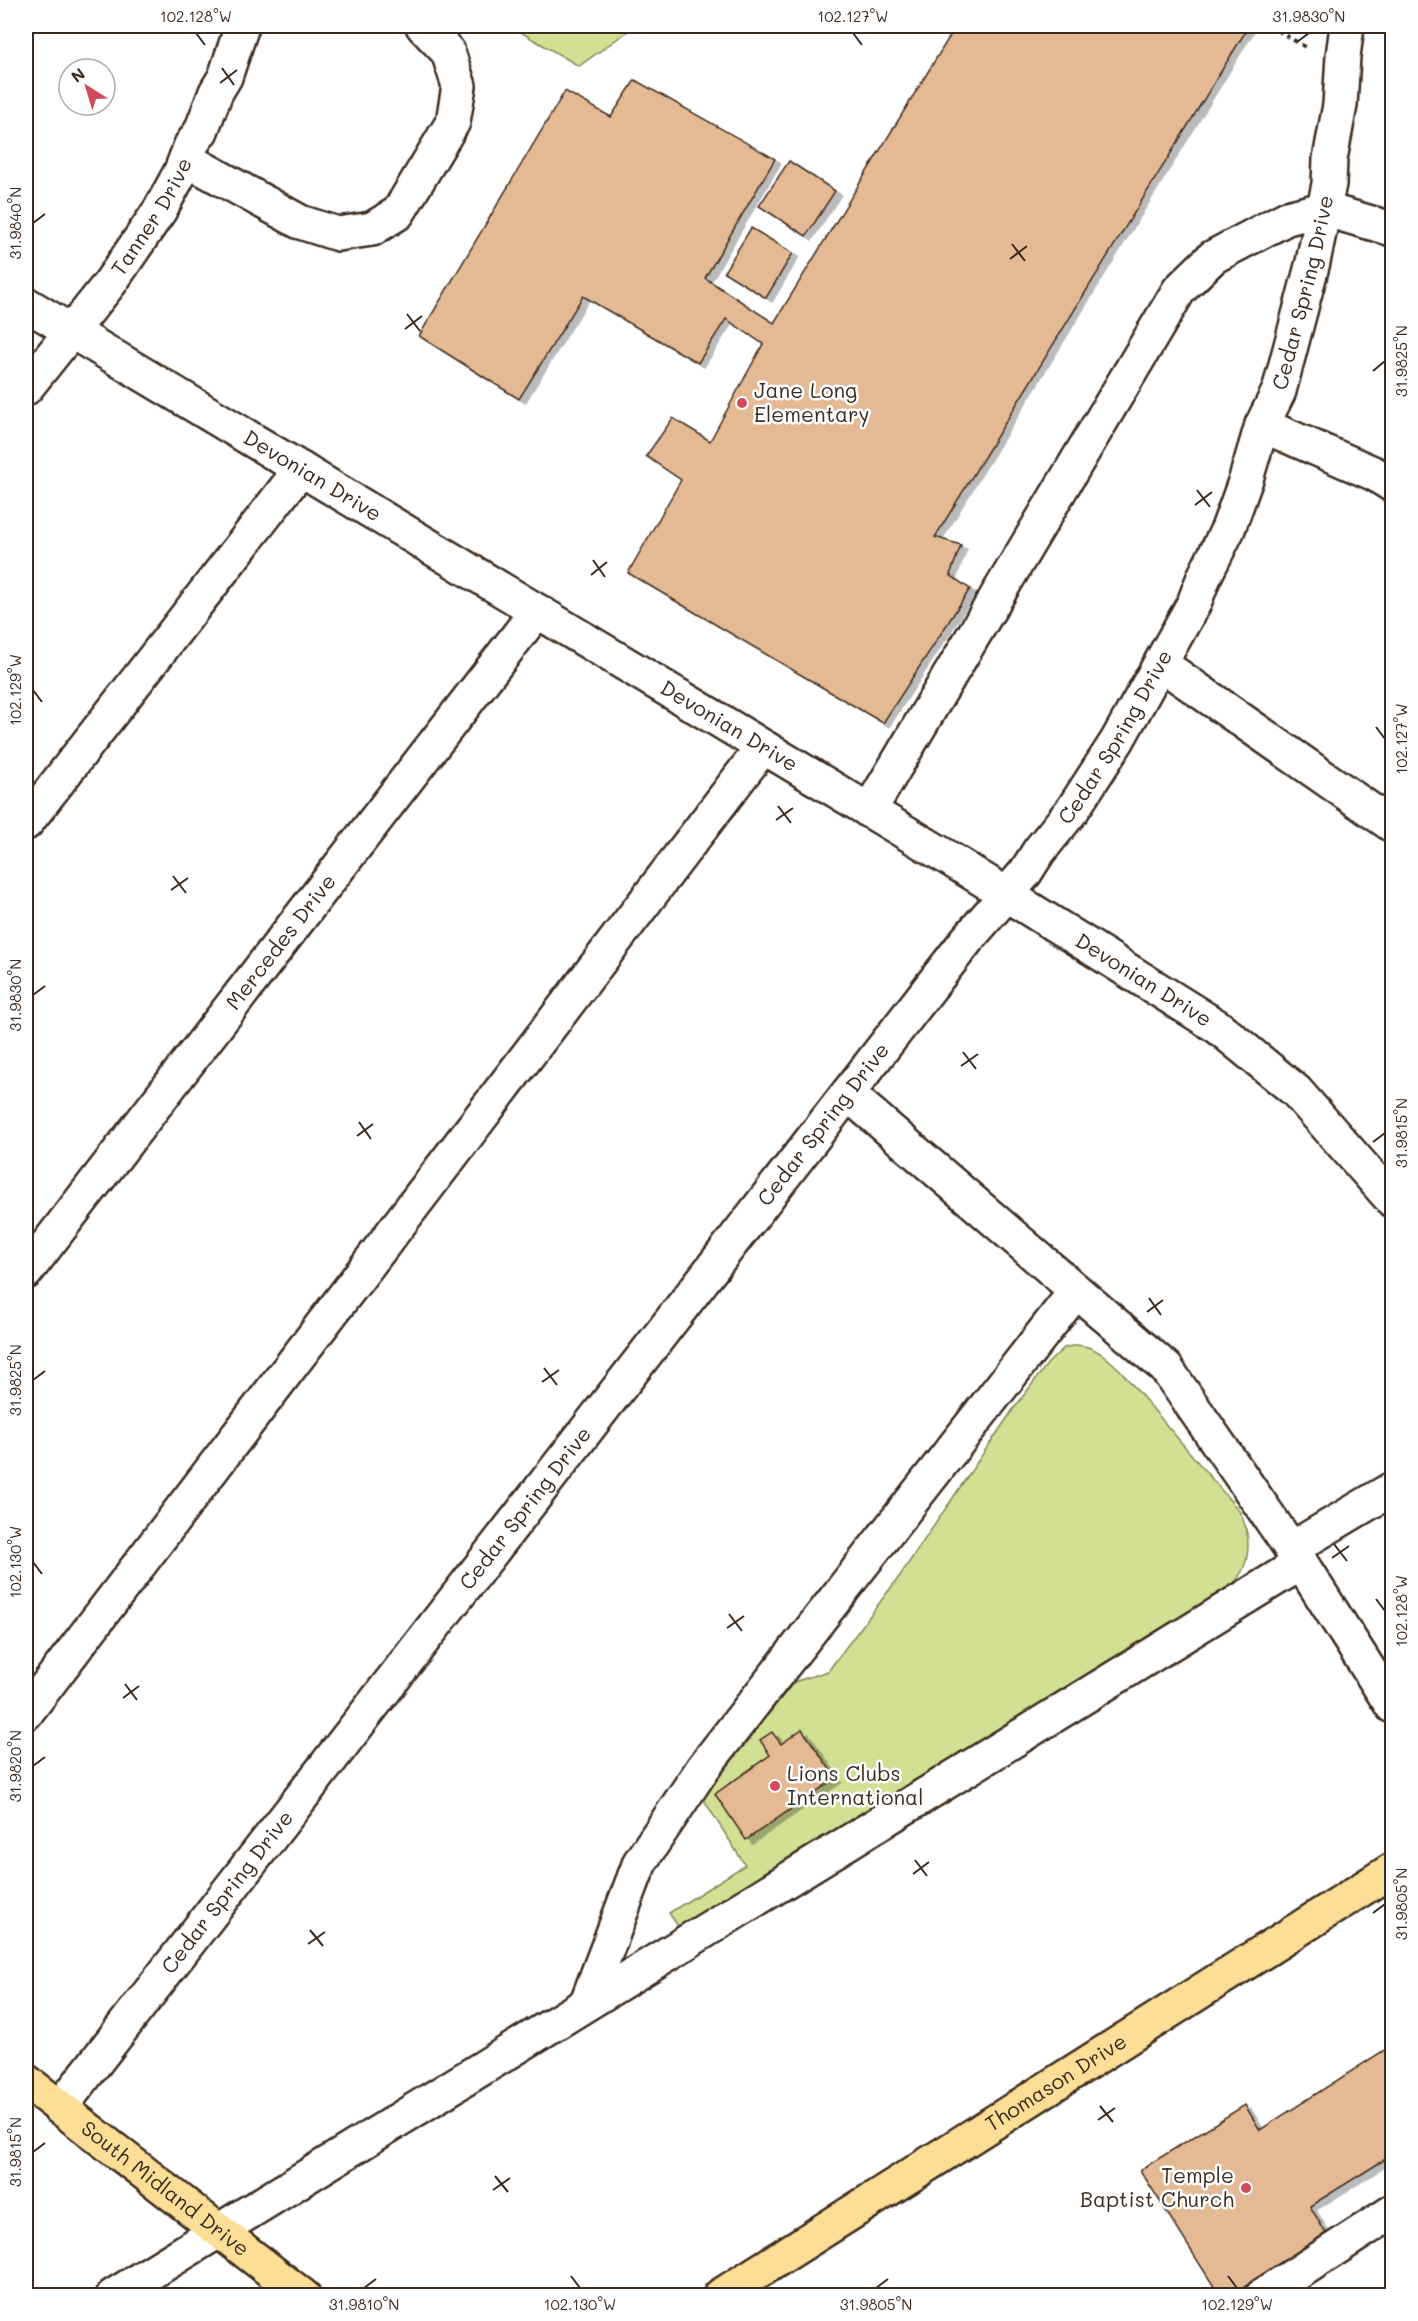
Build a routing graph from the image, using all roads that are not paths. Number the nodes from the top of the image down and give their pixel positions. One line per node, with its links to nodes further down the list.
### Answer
1 (242, 26): 4 (street, Tanner Drive)
2 (423, 26): 4 (street)
3 (1347, 26): 5 (street, Cedar Spring Drive)
4 (186, 159): 8 (street, Tanner Drive)
5 (1323, 209): 6 (street); 10 (street, Cedar Spring Drive); 16 (street)
6 (1392, 229)
7 (26, 304): 8 (street, Devonian Drive)
8 (70, 330): 9 (street, Tanner Drive); 11 (street, Devonian Drive)
9 (26, 388)
10 (1262, 425): 12 (street); 14 (street, Cedar Spring Drive)
11 (301, 470): 13 (street, Devonian Drive); 17 (street)
12 (1392, 485)
13 (537, 611): 15 (street, Devonian Drive); 22 (street, Mercedes Drive)
14 (1161, 664): 18 (street); 19 (street, Cedar Spring Drive)
15 (763, 747): 16 (street, Devonian Drive); 27 (street)
16 (869, 810): 19 (street, Devonian Drive)
17 (26, 823)
18 (1392, 825)
19 (1006, 894): 20 (street, Cedar Spring Drive); 21 (street, Devonian Drive)
20 (848, 1094): 23 (street); 31 (street, Cedar Spring Drive)
21 (1392, 1200)
22 (26, 1272)
23 (1076, 1291): 25 (street); 29 (street)
24 (1392, 1489): 25 (street)
25 (1296, 1556): 26 (street); 29 (street)
26 (1392, 1706)
27 (26, 1713)
28 (1392, 1870): 36 (main road, Thomason Drive)
29 (587, 2002): 33 (street)
30 (26, 2081): 31 (main road, South Midland Drive)
31 (60, 2108): 33 (main road, South Midland Drive)
32 (1392, 2212): 37 (street)
33 (218, 2229): 34 (street); 35 (main road, South Midland Drive)
34 (113, 2295)
35 (303, 2295)
36 (720, 2295)
37 (1262, 2295)

